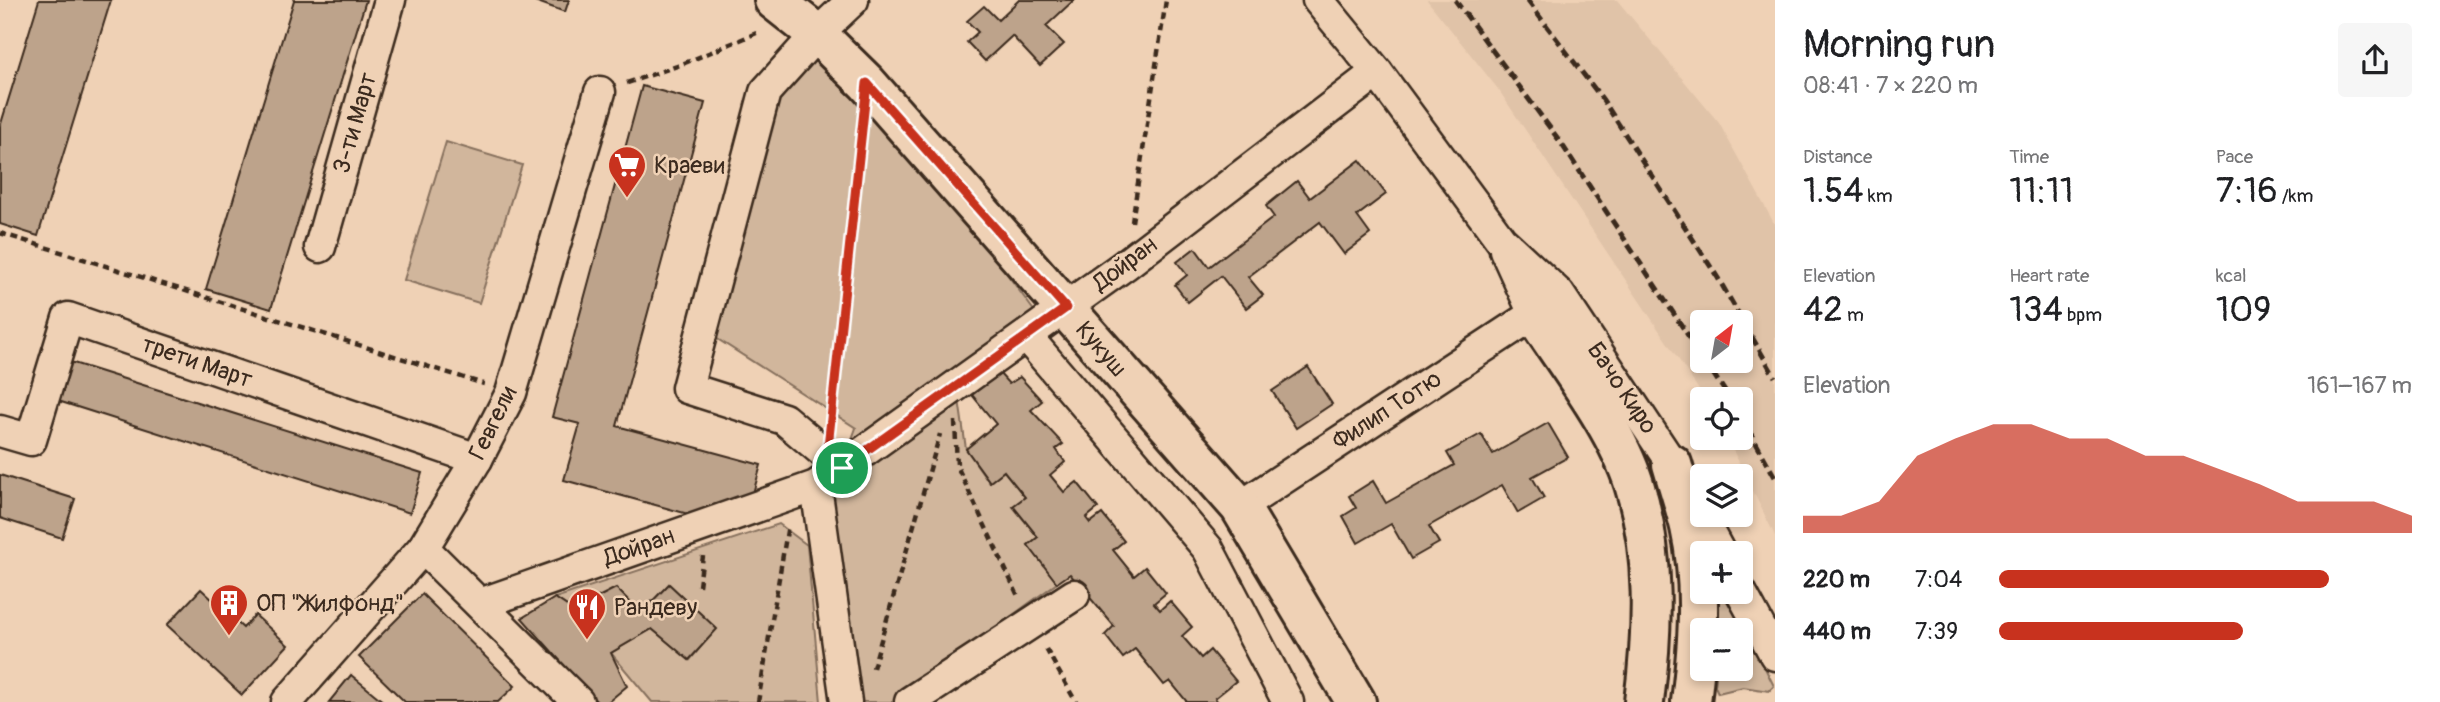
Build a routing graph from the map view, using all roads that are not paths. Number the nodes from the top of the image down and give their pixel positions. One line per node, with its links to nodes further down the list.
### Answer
1 (390, 0): 8 (street, 3-ти Март)
2 (853, 0): 4 (street)
3 (1318, 0): 5 (street, Бачо Киро)
4 (796, 17): 9 (street, Кукуш); 14 (street)
5 (1377, 72): 7 (street, Бачо Киро); 9 (street, Дойран)
6 (600, 92): 13 (street, Гевгели)
7 (1501, 240): 10 (street, Бачо Киро); 15 (street, Бачо Киро)
8 (320, 247)
9 (1066, 308): 11 (street, Дойран); 17 (street, Кукуш)
10 (1534, 314): 17 (street, Филип Тотю); 30 (street)
11 (1027, 337): 14 (street, Дойран); 28 (street)
12 (0, 430): 13 (street, трети Март)
13 (477, 459): 19 (street, Гевгели)
14 (834, 462): 16 (street, Дойран)
15 (1672, 464): 18 (street, Бачо Киро); 31 (street)
16 (805, 490): 21 (street, Дойран); 26 (street)
17 (1240, 507): 29 (street, Кукуш)
18 (1714, 541)
19 (423, 548): 21 (street); 24 (street, Гевгели)
20 (1074, 595): 27 (street)
21 (480, 604): 25 (street)
22 (1747, 604): 23 (street)
23 (1775, 655)
24 (287, 702)
25 (578, 702)
26 (846, 702)
27 (910, 702)
28 (1288, 702)
29 (1356, 702)
30 (1644, 702)
31 (1691, 702)

